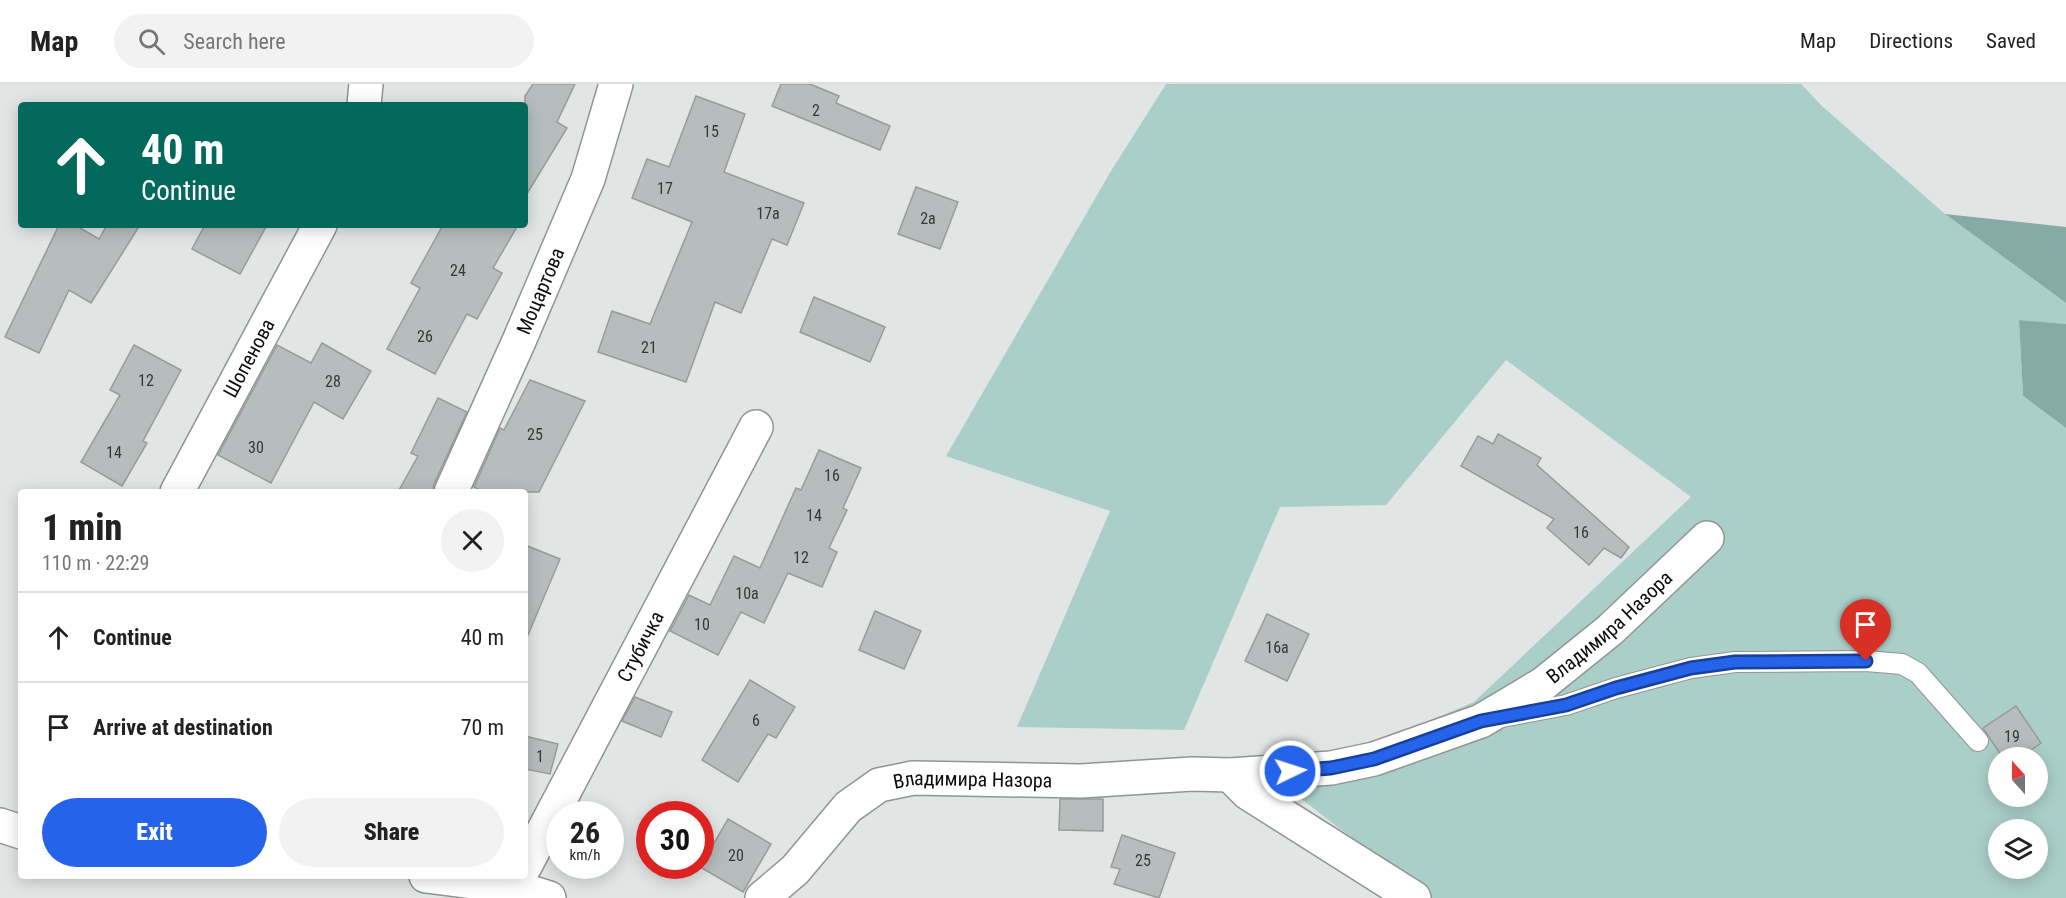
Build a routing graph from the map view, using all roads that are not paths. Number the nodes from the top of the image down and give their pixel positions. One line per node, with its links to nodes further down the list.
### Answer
1 (366, 84): 3 (street)
2 (616, 84): 7 (street, Моцартова)
3 (364, 102)
4 (318, 228): 6 (street, Шопенова)
5 (756, 427): 14 (street, Стубичка)
6 (179, 489)
7 (452, 489)
8 (1707, 538): 9 (street, Владимира Назора)
9 (1481, 721): 10 (lane); 11 (street, Владимира Назора)
10 (1978, 741)
11 (1230, 775): 17 (street, Владимира Назора); 18 (street)
12 (0, 825): 13 (street)
13 (18, 831)
14 (528, 859)
15 (523, 879): 16 (street)
16 (549, 898)
17 (762, 898)
18 (1414, 898)

